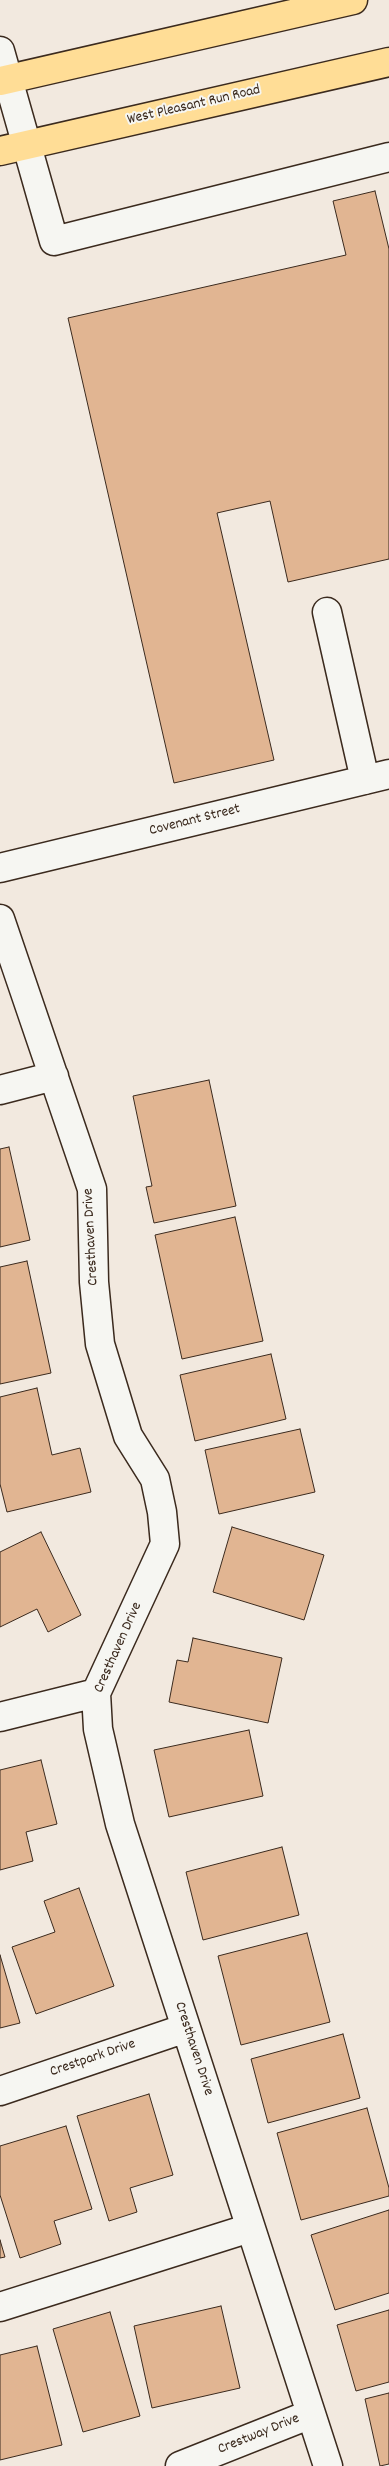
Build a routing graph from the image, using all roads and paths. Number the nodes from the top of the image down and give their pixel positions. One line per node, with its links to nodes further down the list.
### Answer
1 (353, 0): 4 (main road)
2 (0, 51): 4 (street)
3 (389, 62): 5 (main road, West Pleasant Run Road)
4 (4, 80): 5 (street)
5 (28, 144): 6 (main road, West Pleasant Run Road); 7 (street)
6 (0, 151)
7 (389, 157)
8 (327, 612): 9 (street)
9 (377, 777): 10 (street, Covenant Street)
10 (0, 868)
11 (0, 919): 12 (street, Cresthaven Drive)
12 (54, 1076): 13 (street); 14 (street, Cresthaven Drive)
13 (0, 1090)
14 (96, 1693): 15 (street); 16 (street, Cresthaven Drive)
15 (0, 1717)
16 (186, 2028): 17 (street, Crestpark Drive); 18 (street, Cresthaven Drive)
17 (0, 2091)
18 (250, 2228): 19 (street); 20 (street, Cresthaven Drive)
19 (0, 2307)
20 (311, 2414): 21 (street, Crestway Drive); 22 (street, Cresthaven Drive)
21 (180, 2466)
22 (328, 2466)

